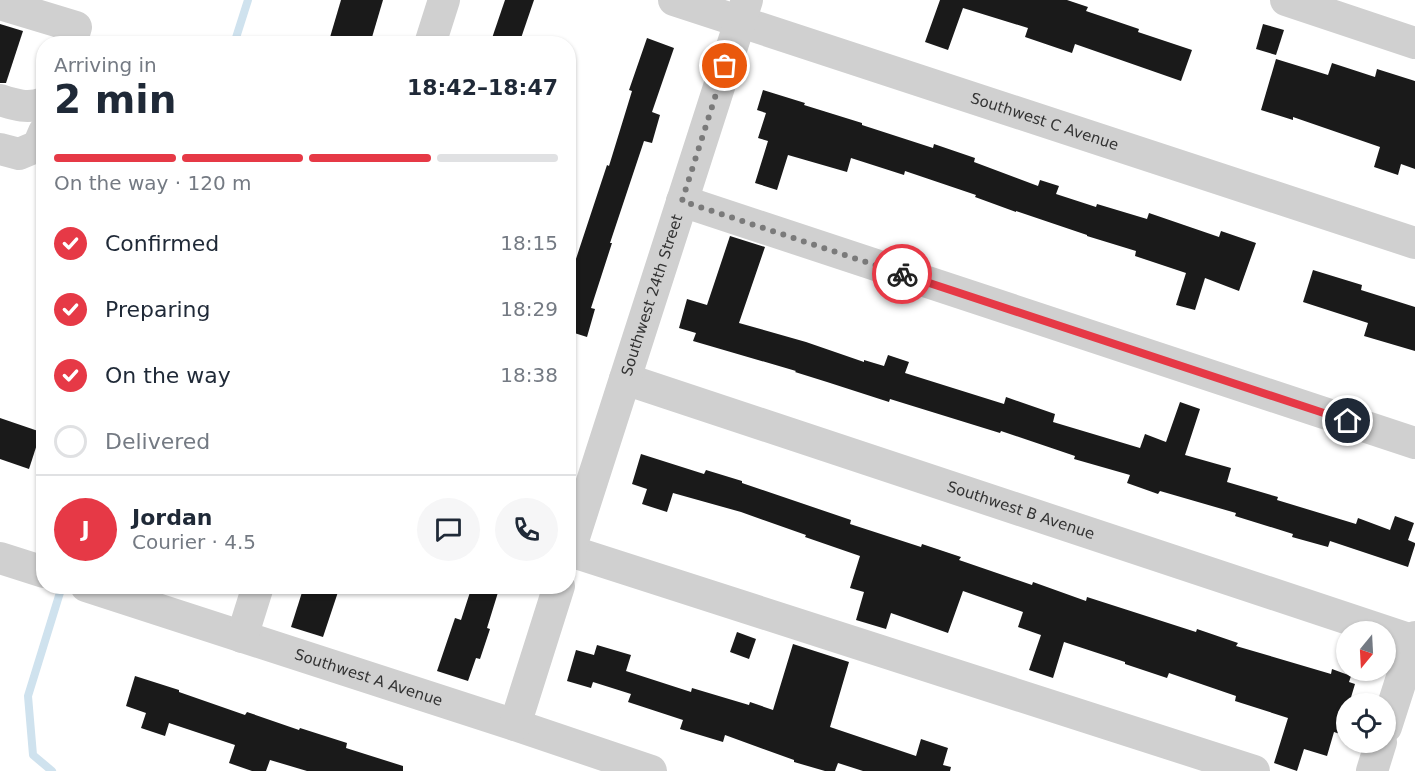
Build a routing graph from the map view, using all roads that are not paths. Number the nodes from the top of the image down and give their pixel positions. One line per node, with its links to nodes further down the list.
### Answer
1 (444, 0): 7 (street)
2 (674, 0): 5 (street, Southwest C Avenue)
3 (1286, 0): 8 (street)
4 (0, 4): 6 (street)
5 (743, 11): 13 (street, Southwest 24th Street); 14 (street, Southwest C Avenue)
6 (73, 36)
7 (433, 36)
8 (1415, 43)
9 (0, 100): 10 (street)
10 (36, 105)
11 (36, 148): 12 (street)
12 (0, 149)
13 (682, 201): 15 (street, Southwest 24th Street); 16 (street)
14 (1415, 243)
15 (625, 379): 17 (street, Southwest 24th Street); 23 (street, Southwest B Avenue)
16 (1415, 443)
17 (576, 532)
18 (576, 556): 28 (street)
19 (108, 594): 22 (street, Southwest A Avenue)
20 (255, 594): 22 (street)
21 (556, 594): 25 (street)
22 (242, 637): 25 (street, Southwest A Avenue)
23 (1415, 640): 24 (street)
24 (1396, 697)
25 (515, 724): 27 (street, Southwest A Avenue)
26 (1378, 753): 29 (street)
27 (651, 771)
28 (1254, 771)
29 (1372, 771)

